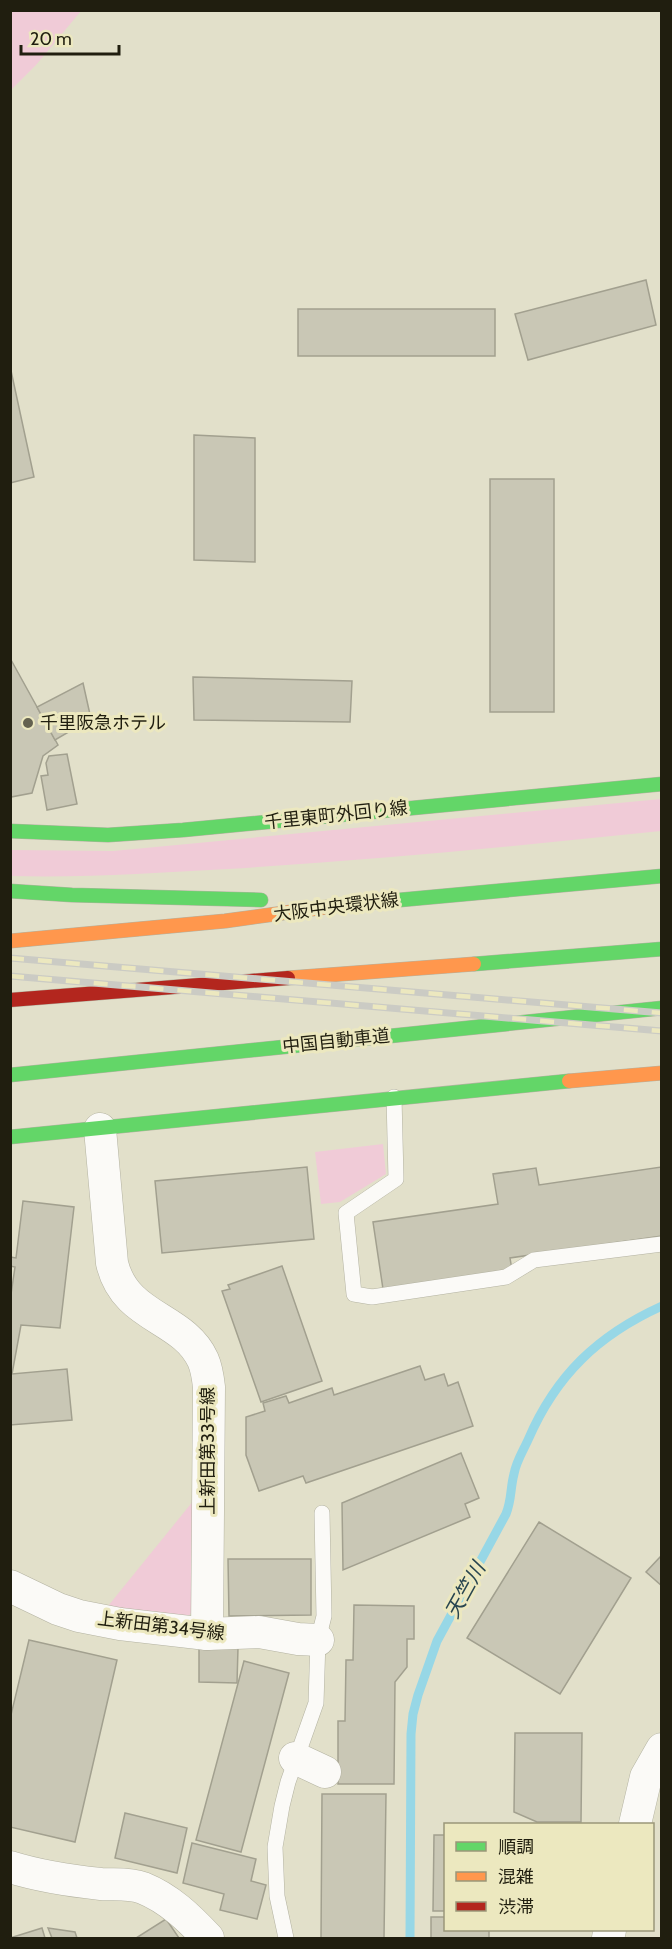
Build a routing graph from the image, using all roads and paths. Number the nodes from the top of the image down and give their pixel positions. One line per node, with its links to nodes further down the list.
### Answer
1 (662, 784): 2 (main road, 千里東町外回り線)
2 (10, 831)
3 (662, 869): 5 (main road)
4 (662, 876): 5 (main road, 大阪中央環状線)
5 (626, 879): 7 (main road, 大阪中央環状線)
6 (10, 891): 7 (main road)
7 (367, 902): 8 (main road, 大阪中央環状線)
8 (10, 941)
9 (662, 950): 10 (main road)
10 (10, 1000)
11 (662, 1008): 13 (main road, 中国自動車道)
12 (662, 1072): 14 (main road)
13 (10, 1074)
14 (394, 1097): 15 (main road); 17 (lane)
15 (100, 1129): 16 (main road); 20 (street, 上新田第33号線)
16 (10, 1137)
17 (662, 1244)
18 (322, 1513): 21 (lane)
19 (10, 1586): 20 (street, 上新田第34号線)
20 (207, 1635): 21 (street, 上新田第34号線)
21 (318, 1640): 23 (lane)
22 (662, 1749): 25 (street)
23 (295, 1758): 24 (street); 28 (lane)
24 (325, 1772)
25 (635, 1823)
26 (10, 1867): 27 (street)
27 (208, 1938)
28 (286, 1938)

